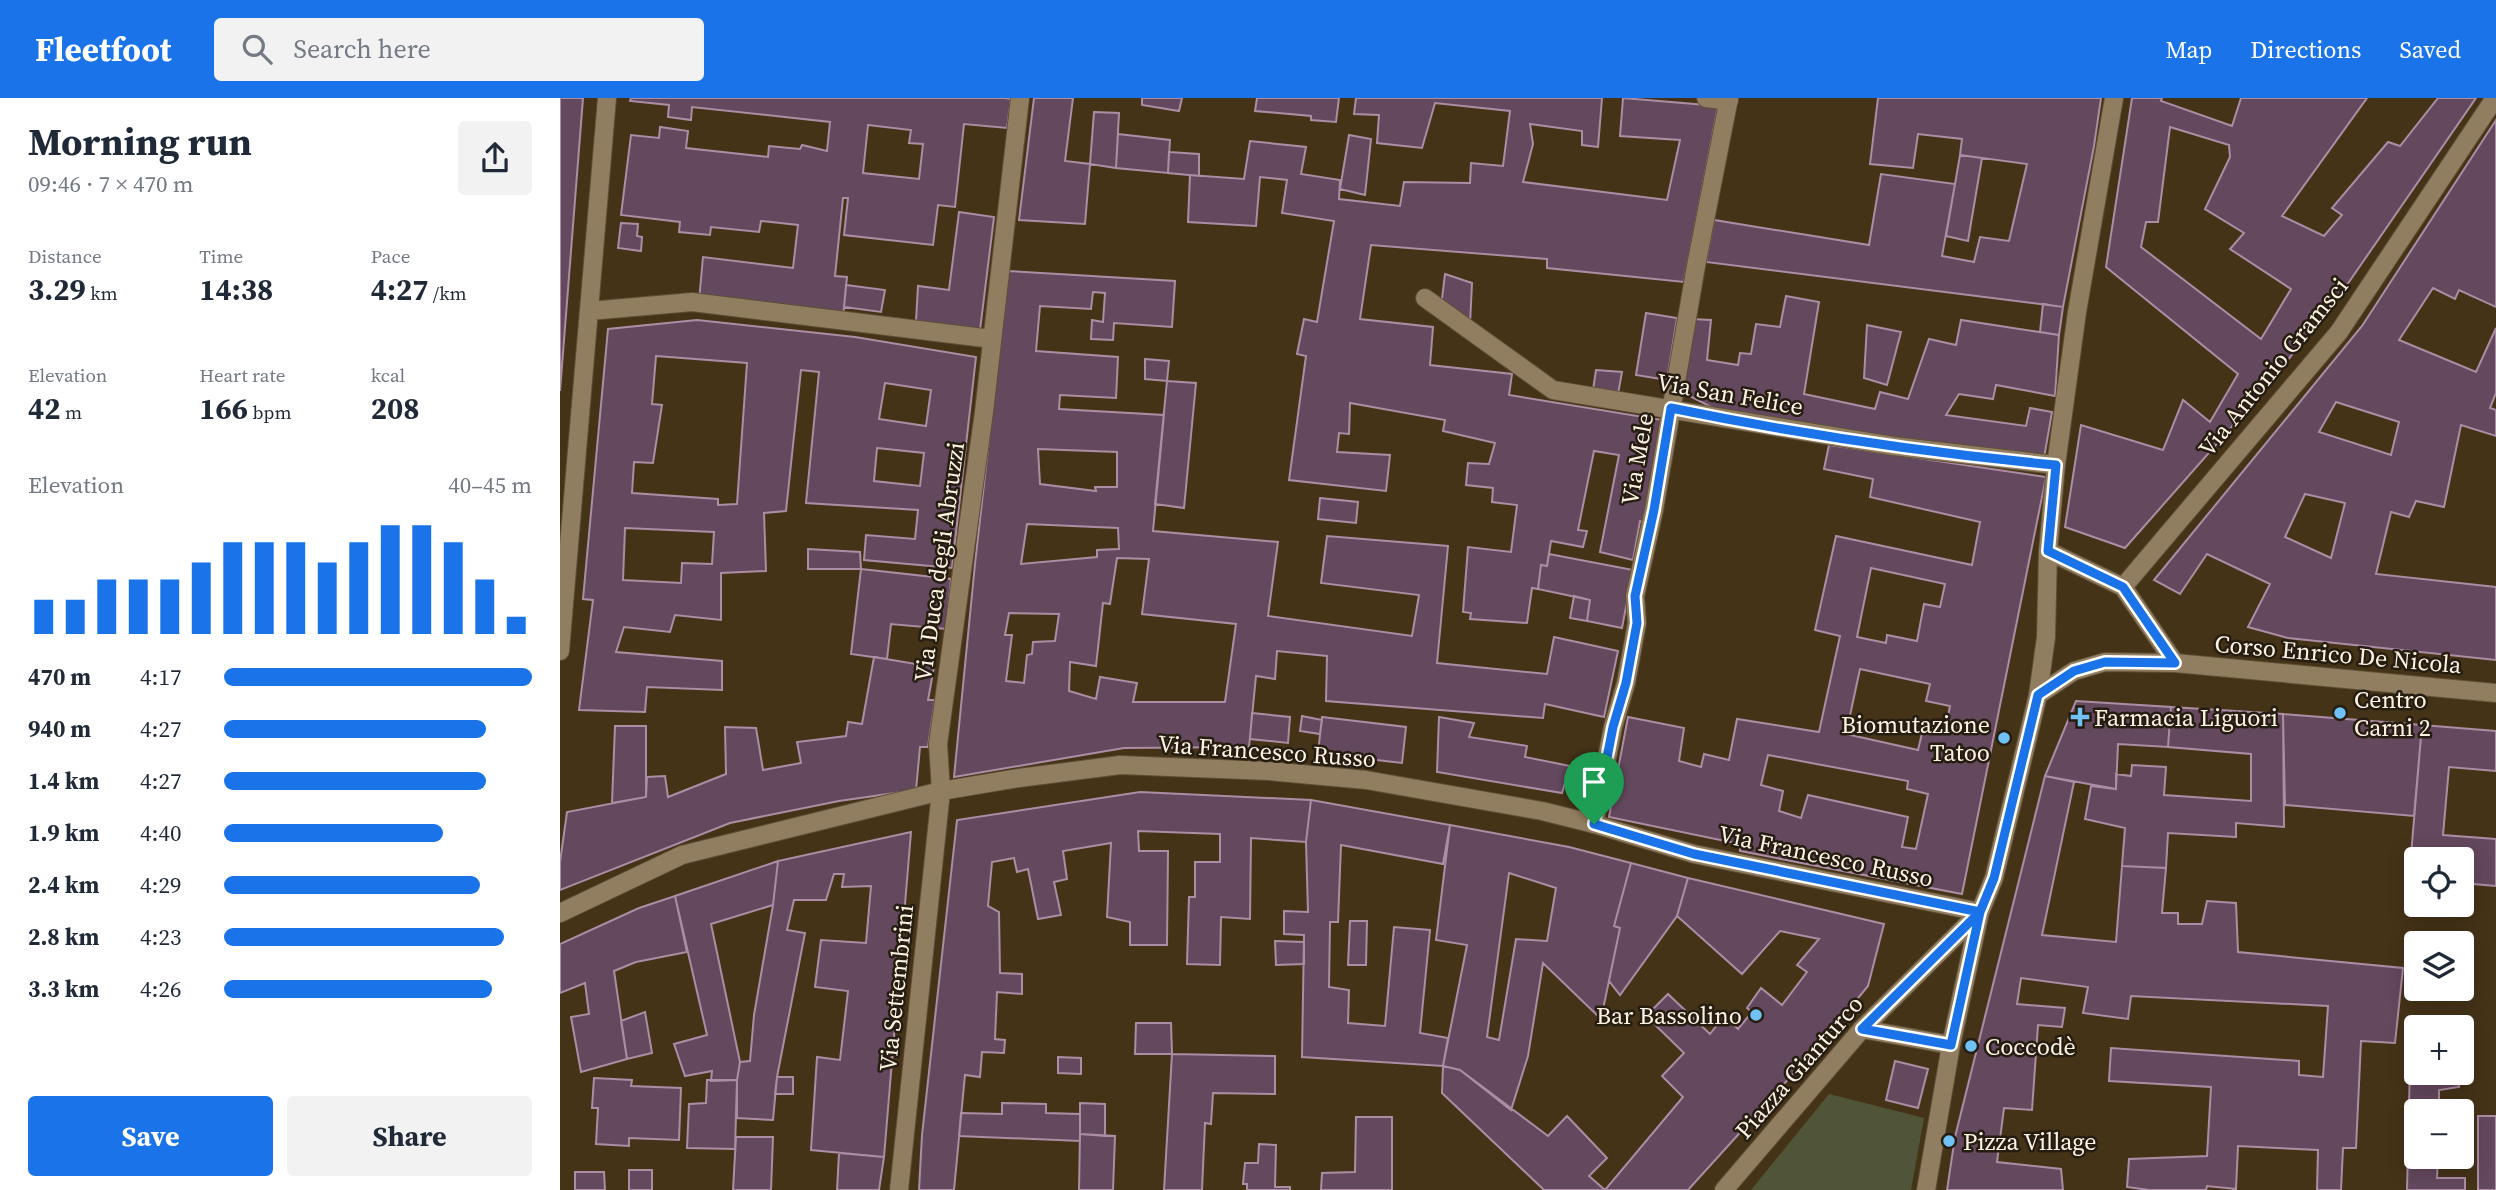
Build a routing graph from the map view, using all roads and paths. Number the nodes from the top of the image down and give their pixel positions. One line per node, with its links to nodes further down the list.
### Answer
1 (607, 98): 8 (street)
2 (1020, 98): 9 (street, Via Duca degli Abruzzi)
3 (1706, 98): 6 (street, Via Mele)
4 (2114, 98): 11 (street)
5 (2495, 98): 13 (street, Via Antonio Gramsci)
6 (1729, 99): 10 (street, Via Mele)
7 (1425, 298): 10 (street, Via San Felice)
8 (589, 311): 9 (street); 14 (street)
9 (992, 339): 18 (street, Via Duca degli Abruzzi)
10 (1671, 408): 11 (street, Via San Felice); 19 (street, Via Mele)
11 (2056, 465): 12 (street)
12 (2048, 551): 13 (street); 17 (street)
13 (2123, 587): 15 (street)
14 (560, 651)
15 (2175, 663): 16 (street, Corso Enrico De Nicola); 17 (street, Corso Enrico De Nicola)
16 (2496, 693)
17 (2038, 695): 20 (street)
18 (941, 791): 19 (street, Via Francesco Russo); 21 (street, Via Francesco Russo); 24 (street, Via Settembrini)
19 (1594, 824): 20 (street, Via Francesco Russo)
20 (1980, 912): 22 (street, Piazza Gianturco); 23 (street)
21 (560, 913)
22 (1862, 1029): 23 (street); 25 (street, Piazza Gianturco)
23 (1951, 1045): 26 (street)
24 (899, 1190)
25 (1724, 1190)
26 (1926, 1190)

